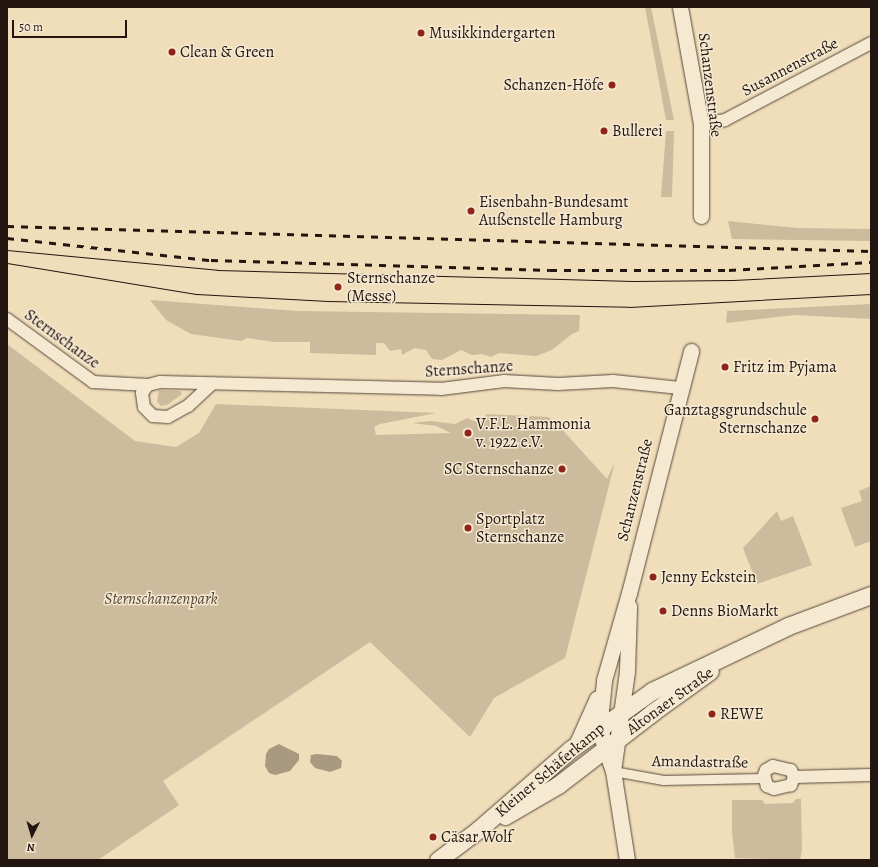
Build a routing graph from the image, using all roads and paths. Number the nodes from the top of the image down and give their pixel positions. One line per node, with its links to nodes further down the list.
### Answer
1 (680, 7): 3 (street, Schanzenstraße)
2 (871, 43): 3 (street, Susannenstraße)
3 (701, 124): 4 (street, Schanzenstraße)
4 (701, 216)
5 (7, 319): 8 (street, Sternschanze)
6 (691, 351): 9 (street, Schanzenstraße)
7 (212, 384): 8 (street, Sternschanze); 8 (street); 9 (street, Sternschanze)
8 (148, 385)
9 (680, 388): 10 (street, Schanzenstraße)
10 (629, 593): 13 (street, Schanzenstraße); 14 (street, Schanzenstraße)
11 (871, 595): 12 (main road, Altonaer Straße)
12 (736, 652): 14 (main road, Altonaer Straße); 16 (main road, Altonaer Straße)
13 (604, 680): 15 (street, Schanzenstraße); 17 (street)
14 (623, 711): 15 (main road, Kleiner Schäferkamp); 16 (street, Schanzenstraße)
15 (601, 726): 17 (main road, Kleiner Schäferkamp); 18 (street, Schanzenstraße)
16 (620, 738): 18 (main road, Altonaer Straße); 19 (street, Schanzenstraße)
17 (576, 745): 23 (main road, Kleiner Schäferkamp)
18 (604, 750): 19 (street, Schanzenstraße); 23 (main road, Kleiner Schäferkamp)
19 (613, 771): 22 (street, Amandastraße); 25 (street)
20 (871, 775): 21 (street)
21 (794, 777): 22 (street, Amandastraße); 22 (street, Amandastraße)
22 (763, 778)
23 (478, 830): 24 (main road, Kleiner Schäferkamp)
24 (438, 860)
25 (627, 860)

